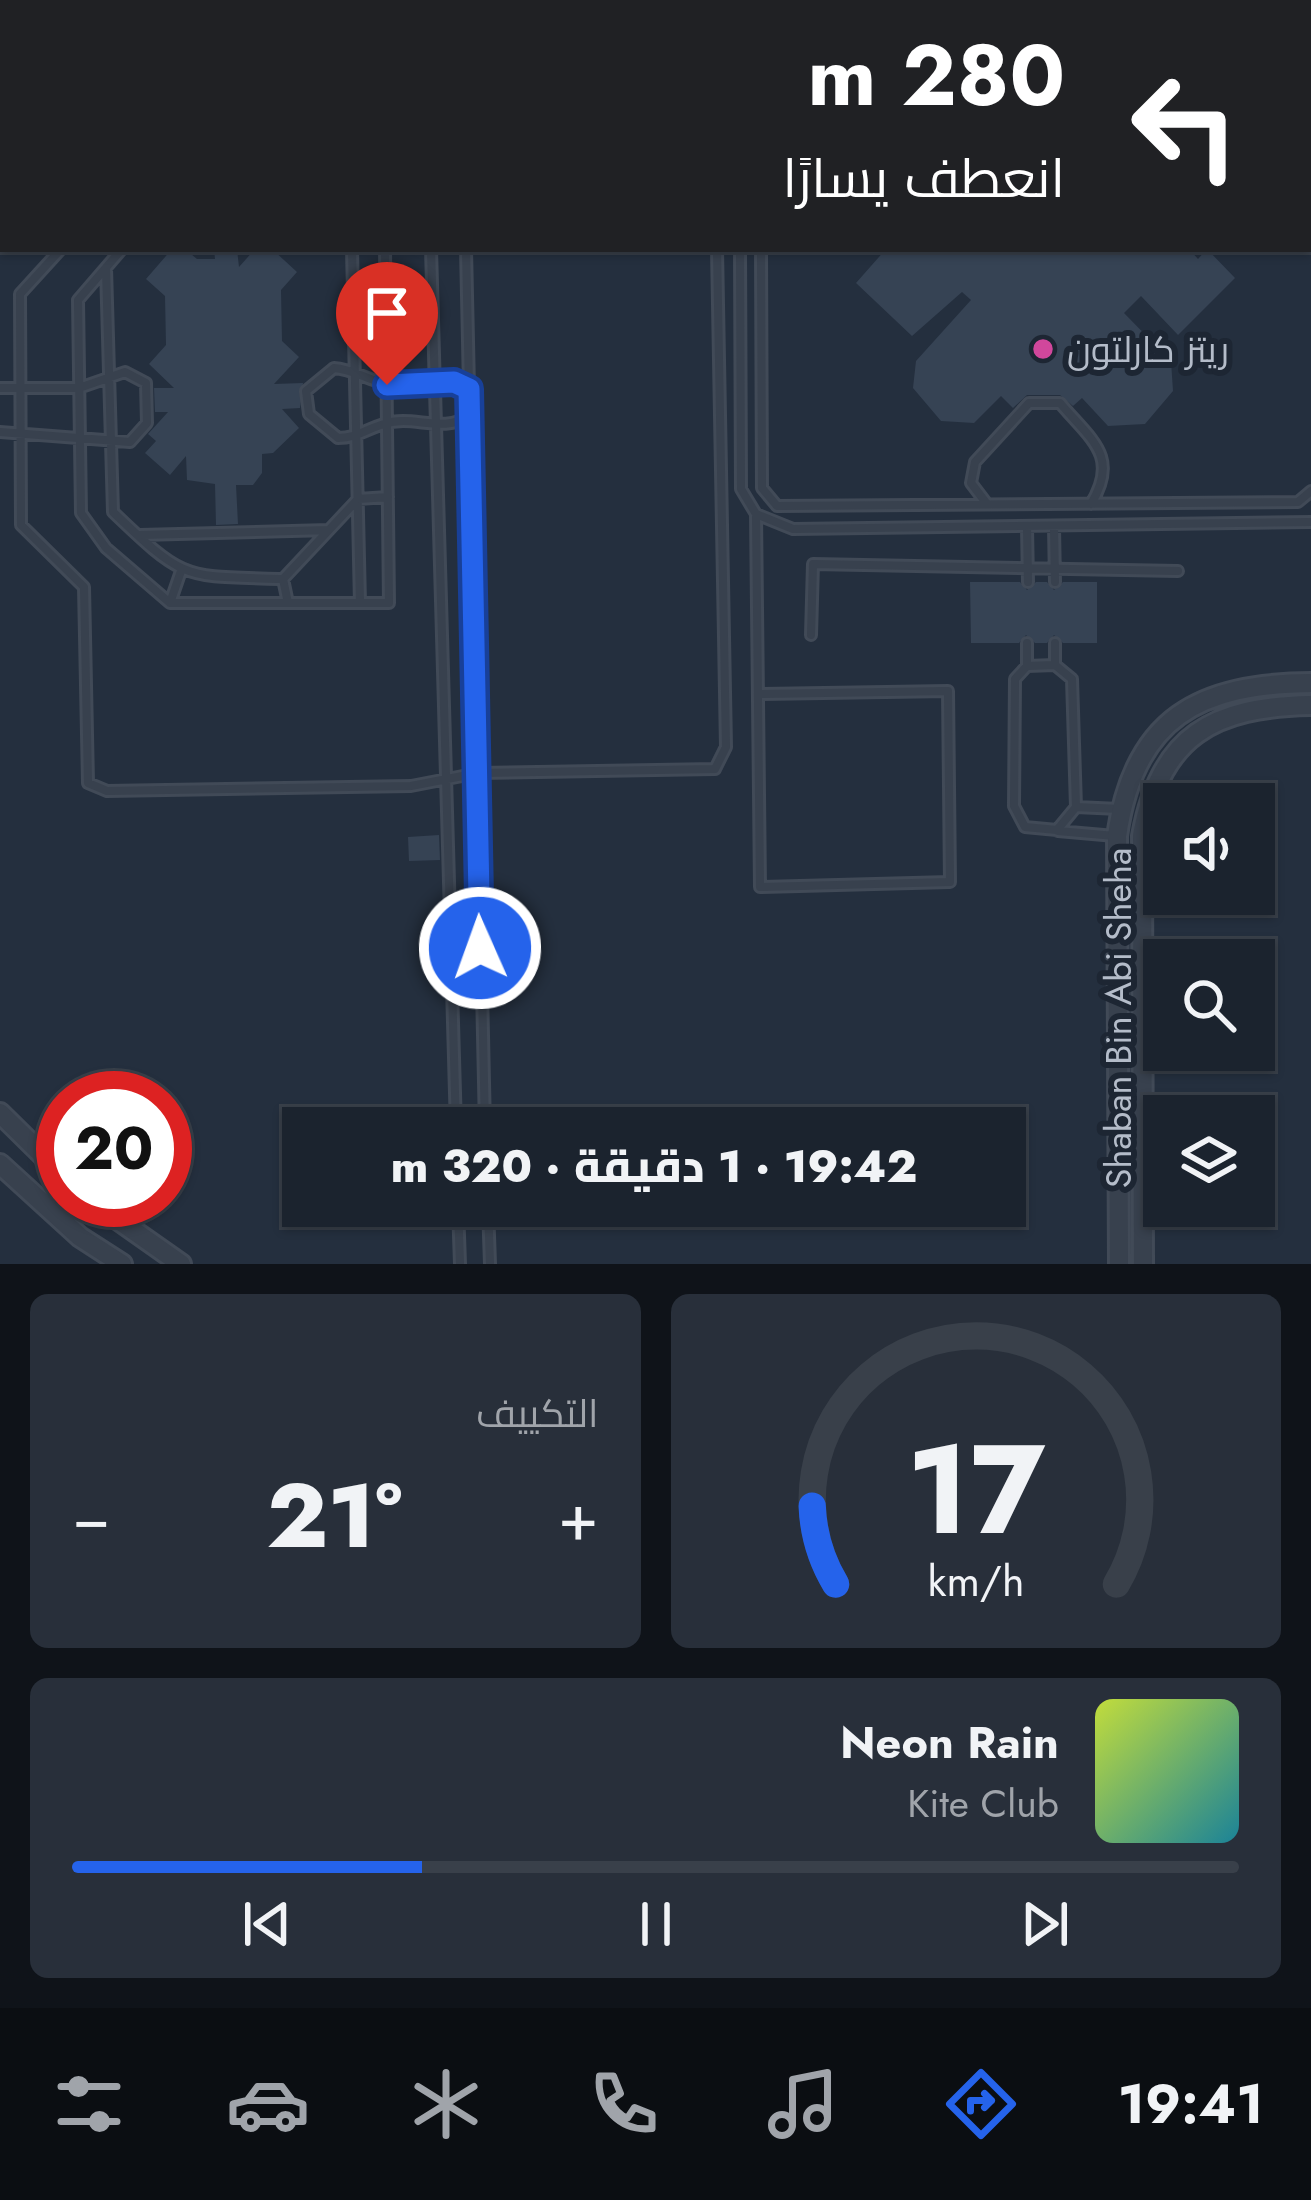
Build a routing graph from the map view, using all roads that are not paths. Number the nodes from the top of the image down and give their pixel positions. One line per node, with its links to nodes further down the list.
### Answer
1 (58, 252): 16 (lane)
2 (119, 252): 10 (lane)
3 (352, 252): 11 (lane)
4 (386, 252): 14 (lane)
5 (431, 252): 13 (lane)
6 (466, 252): 18 (lane)
7 (717, 252): 56 (lane)
8 (740, 252): 32 (lane)
9 (761, 252): 31 (lane)
10 (106, 266): 12 (lane); 17 (lane)
11 (353, 369): 14 (lane); 25 (lane); 25 (lane)
12 (109, 375): 17 (lane); 26 (lane); 26 (lane)
13 (434, 383): 14 (lane); 18 (lane); 21 (lane)
14 (387, 385): 20 (lane)
15 (0, 388): 16 (lane)
16 (17, 388): 17 (lane); 22 (lane)
17 (79, 388): 24 (lane)
18 (469, 389): 19 (lane)
19 (470, 416): 21 (lane); 56 (lane)
20 (387, 422): 21 (lane); 25 (lane); 28 (lane)
21 (436, 425): 57 (lane)
22 (18, 431): 23 (lane); 24 (lane); 57 (lane)
23 (0, 432)
24 (80, 434): 26 (lane); 45 (lane)
25 (355, 438): 29 (lane)
26 (111, 444): 37 (lane)
27 (1311, 490): 30 (lane)
28 (388, 497): 29 (lane); 47 (lane)
29 (358, 499): 36 (lane); 47 (lane)
30 (1091, 504): 31 (lane); 31 (lane)
31 (988, 505)
32 (756, 514): 34 (lane); 54 (lane)
33 (1311, 522): 35 (lane)
34 (1027, 527): 35 (lane); 38 (lane)
35 (1054, 527): 39 (lane)
36 (331, 530): 37 (lane); 42 (lane)
37 (138, 536): 40 (lane)
38 (1028, 565): 39 (lane); 43 (lane); 48 (lane)
39 (1054, 566): 41 (lane); 44 (lane)
40 (181, 571): 42 (lane); 45 (lane)
41 (1178, 572)
42 (283, 579): 46 (lane)
43 (1028, 582)
44 (1054, 582)
45 (170, 603): 46 (lane)
46 (288, 603): 47 (lane)
47 (360, 603)
48 (811, 635)
49 (1027, 643): 52 (lane)
50 (1055, 643): 51 (lane)
51 (1055, 664): 52 (lane); 58 (lane)
52 (1027, 666): 60 (lane)
53 (1311, 682): 59 (street, Shaban Bin Abi Sheha)
54 (758, 694): 54 (lane)
55 (1311, 705): 75 (street, Shaban Bin Abi Sheha)
56 (478, 773): 57 (lane); 63 (lane)
57 (446, 779): 62 (lane)
58 (1076, 807): 59 (lane); 60 (lane)
59 (1120, 809): 61 (street, Shaban Bin Abi Sheha)
60 (1057, 830): 61 (lane)
61 (1117, 836): 74 (street, Shaban Bin Abi Sheha)
62 (454, 1107)
63 (485, 1107)
64 (0, 1113): 65 (street)
65 (36, 1148)
66 (0, 1164): 70 (street)
67 (129, 1227): 71 (street)
68 (459, 1227): 72 (lane)
69 (489, 1227): 73 (lane)
70 (122, 1264)
71 (181, 1264)
72 (460, 1264)
73 (490, 1264)
74 (1119, 1264)
75 (1143, 1264)

